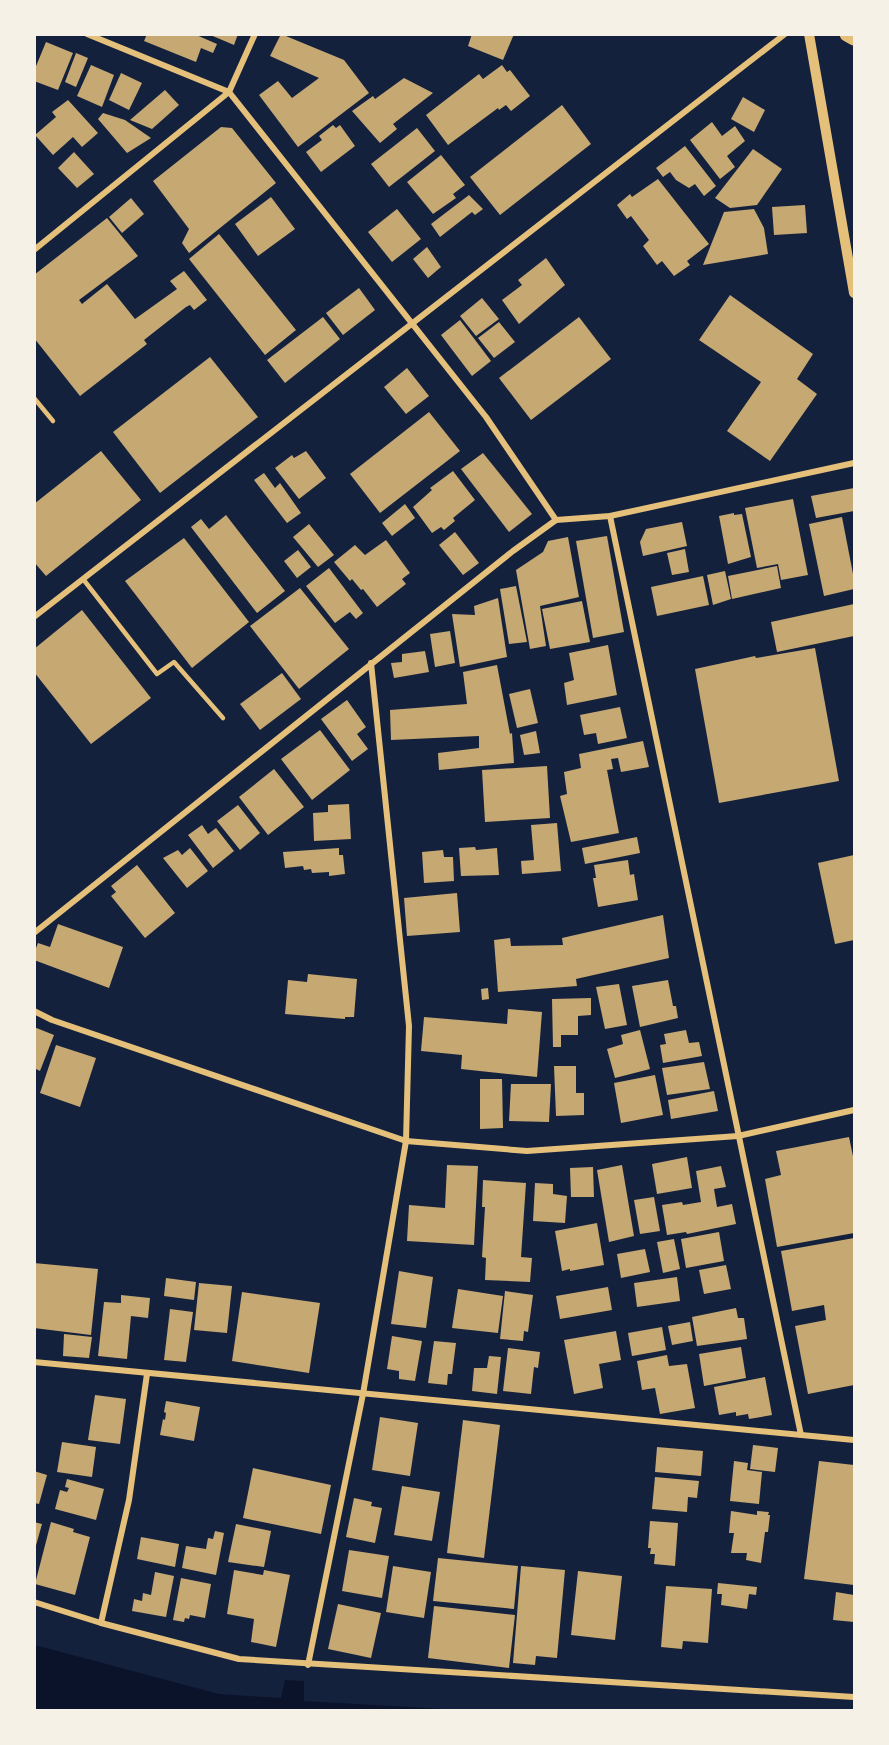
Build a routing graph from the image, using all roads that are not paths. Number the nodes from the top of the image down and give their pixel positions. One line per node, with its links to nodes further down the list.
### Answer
1 (87, 34): 7 (street)
2 (255, 34): 7 (street)
3 (785, 34): 10 (street)
4 (809, 34): 9 (street)
5 (847, 34): 6 (main road)
6 (855, 38)
7 (229, 92): 8 (street); 10 (street)
8 (34, 250)
9 (855, 293)
10 (411, 323): 15 (street); 16 (street)
11 (34, 398): 12 (lane)
12 (53, 421)
13 (855, 463): 14 (street)
14 (610, 516): 15 (street); 23 (street)
15 (556, 520): 18 (street)
16 (83, 579): 17 (street); 19 (lane)
17 (34, 617)
18 (371, 663): 20 (street); 24 (street)
19 (223, 718)
20 (34, 933)
21 (34, 1011): 24 (street)
22 (855, 1110): 23 (street)
23 (738, 1136): 24 (street); 28 (street)
24 (406, 1141): 27 (street)
25 (34, 1362): 26 (street)
26 (147, 1374): 27 (street); 31 (street)
27 (363, 1394): 28 (street); 32 (street)
28 (801, 1435): 29 (street)
29 (855, 1440)
30 (34, 1602): 31 (street)
31 (101, 1623): 32 (street)
32 (308, 1665): 33 (street)
33 (855, 1697)

